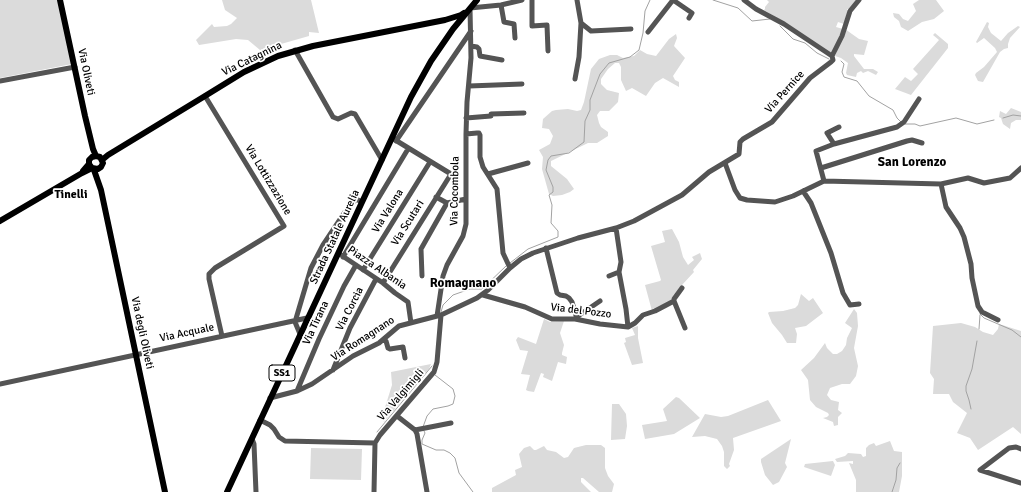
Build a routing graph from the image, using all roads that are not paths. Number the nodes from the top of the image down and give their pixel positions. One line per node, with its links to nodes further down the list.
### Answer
1 (60, 0): 25 (main road, Via Oliveti)
2 (473, 0): 13 (main road)
3 (477, 0): 11 (main road, Strada Statale Aurelia / SS1)
4 (522, 0): 10 (street)
5 (532, 0): 22 (street)
6 (577, 0): 14 (street)
7 (673, 0): 12 (street); 18 (street)
8 (744, 0): 23 (street)
9 (859, 0): 23 (street, Via Pernice)
10 (502, 5): 11 (street); 19 (street)
11 (470, 8): 13 (main road, Via Catagnina); 15 (main road, Strada Statale Aurelia / SS1); 17 (street, Via Cocombola)
12 (689, 18)
13 (449, 19): 15 (main road); 21 (main road, Via Catagnina)
14 (581, 23): 16 (street); 26 (street)
15 (453, 29): 36 (main road, Strada Statale Aurelia / SS1)
16 (631, 29)
17 (471, 31): 20 (street, Via Cocombola); 36 (street)
18 (648, 32)
19 (515, 38)
20 (471, 46): 24 (street); 29 (street, Via Cocombola)
21 (295, 50): 30 (main road, Via Catagnina); 41 (street)
22 (548, 51)
23 (832, 59): 44 (street, Via Pernice)
24 (502, 60)
25 (75, 67): 27 (street); 40 (main road, Via Oliveti)
26 (575, 79)
27 (0, 81)
28 (522, 84): 29 (street)
29 (469, 86): 33 (street, Via Cocombola)
30 (205, 96): 40 (main road, Via Catagnina); 82 (street, Via Lottizzazione)
31 (919, 100): 38 (street)
32 (524, 113): 33 (street)
33 (466, 118): 35 (street, Via Cocombola)
34 (839, 127): 38 (street)
35 (466, 134): 48 (street); 53 (street, Via Cocombola)
36 (394, 139): 39 (street); 41 (main road, Strada Statale Aurelia / SS1)
37 (922, 143): 46 (street)
38 (834, 144): 46 (street)
39 (408, 149): 42 (street); 59 (street)
40 (98, 157): 45 (main road); 45 (main road)
41 (382, 160): 54 (main road, Strada Statale Aurelia / SS1)
42 (430, 162): 52 (street, Via Scutari); 62 (street, Via Valona)
43 (528, 163): 48 (street)
44 (725, 163): 51 (street); 57 (street, Via Romagnano)
45 (93, 168): 56 (main road); 84 (main road, Via degli Oliveti)
46 (821, 168): 49 (street)
47 (1021, 168): 50 (street)
48 (488, 174): 60 (street)
49 (824, 181): 50 (street); 51 (street)
50 (941, 184): 76 (street)
51 (803, 191): 72 (street)
52 (436, 197): 55 (street); 67 (street, Via Scutari)
53 (466, 199): 55 (street); 73 (street, Via Cocombola)
54 (362, 202): 59 (main road, Strada Statale Aurelia / SS1); 77 (street)
55 (447, 204): 64 (street)
56 (0, 221)
57 (616, 228): 58 (street, Via Romagnano); 63 (street)
58 (546, 248): 60 (street, Via Romagnano); 75 (street)
59 (340, 255): 61 (street, Piazza Albania); 74 (main road, Strada Statale Aurelia / SS1)
60 (509, 265): 69 (street, Via Romagnano)
61 (356, 266): 62 (street, Piazza Albania); 88 (street, Via Tirana)
62 (363, 270): 66 (street, Piazza Albania)
63 (619, 272): 65 (street); 79 (street)
64 (422, 276)
65 (609, 276)
66 (376, 279): 67 (street, Piazza Albania); 86 (street, Via Corcia)
67 (383, 283): 78 (street, Piazza Albania)
68 (682, 288): 71 (street)
69 (483, 295): 73 (street, Via Romagnano); 75 (street, Via del Pozzo)
70 (600, 301): 75 (street)
71 (674, 302): 79 (street); 80 (street)
72 (859, 304)
73 (439, 316): 78 (street, Via Romagnano); 90 (street, Via Valgimigli)
74 (307, 318): 77 (street, Via Acquale); 81 (main road, Strada Statale Aurelia / SS1)
75 (576, 319): 79 (street, Via del Pozzo)
76 (998, 320)
77 (295, 322): 81 (street); 82 (street, Via Acquale)
78 (411, 322): 83 (street, Via Romagnano)
79 (628, 327)
80 (685, 328)
81 (300, 334): 89 (main road, Strada Statale Aurelia / SS1)
82 (222, 336): 84 (street, Via Acquale)
83 (382, 340): 85 (street); 86 (street, Via Romagnano)
84 (136, 354): 87 (street, Via Acquale); 98 (main road, Via degli Oliveti)
85 (406, 358)
86 (332, 371): 88 (street, Via Romagnano)
87 (0, 384)
88 (297, 391): 89 (street, Via Romagnano)
89 (270, 398): 91 (main road, Strada Statale Aurelia / SS1)
90 (397, 416): 93 (street); 95 (street, Via Valgimigli)
91 (260, 420): 94 (main road, Strada Statale Aurelia / SS1); 95 (street)
92 (451, 423): 93 (street)
93 (415, 430): 102 (street)
94 (252, 438): 99 (main road, Strada Statale Aurelia / SS1); 100 (street)
95 (375, 443): 101 (street)
96 (1021, 449): 97 (street)
97 (1021, 483)
98 (165, 492)
99 (227, 492)
100 (256, 492)
101 (374, 492)
102 (426, 492)

